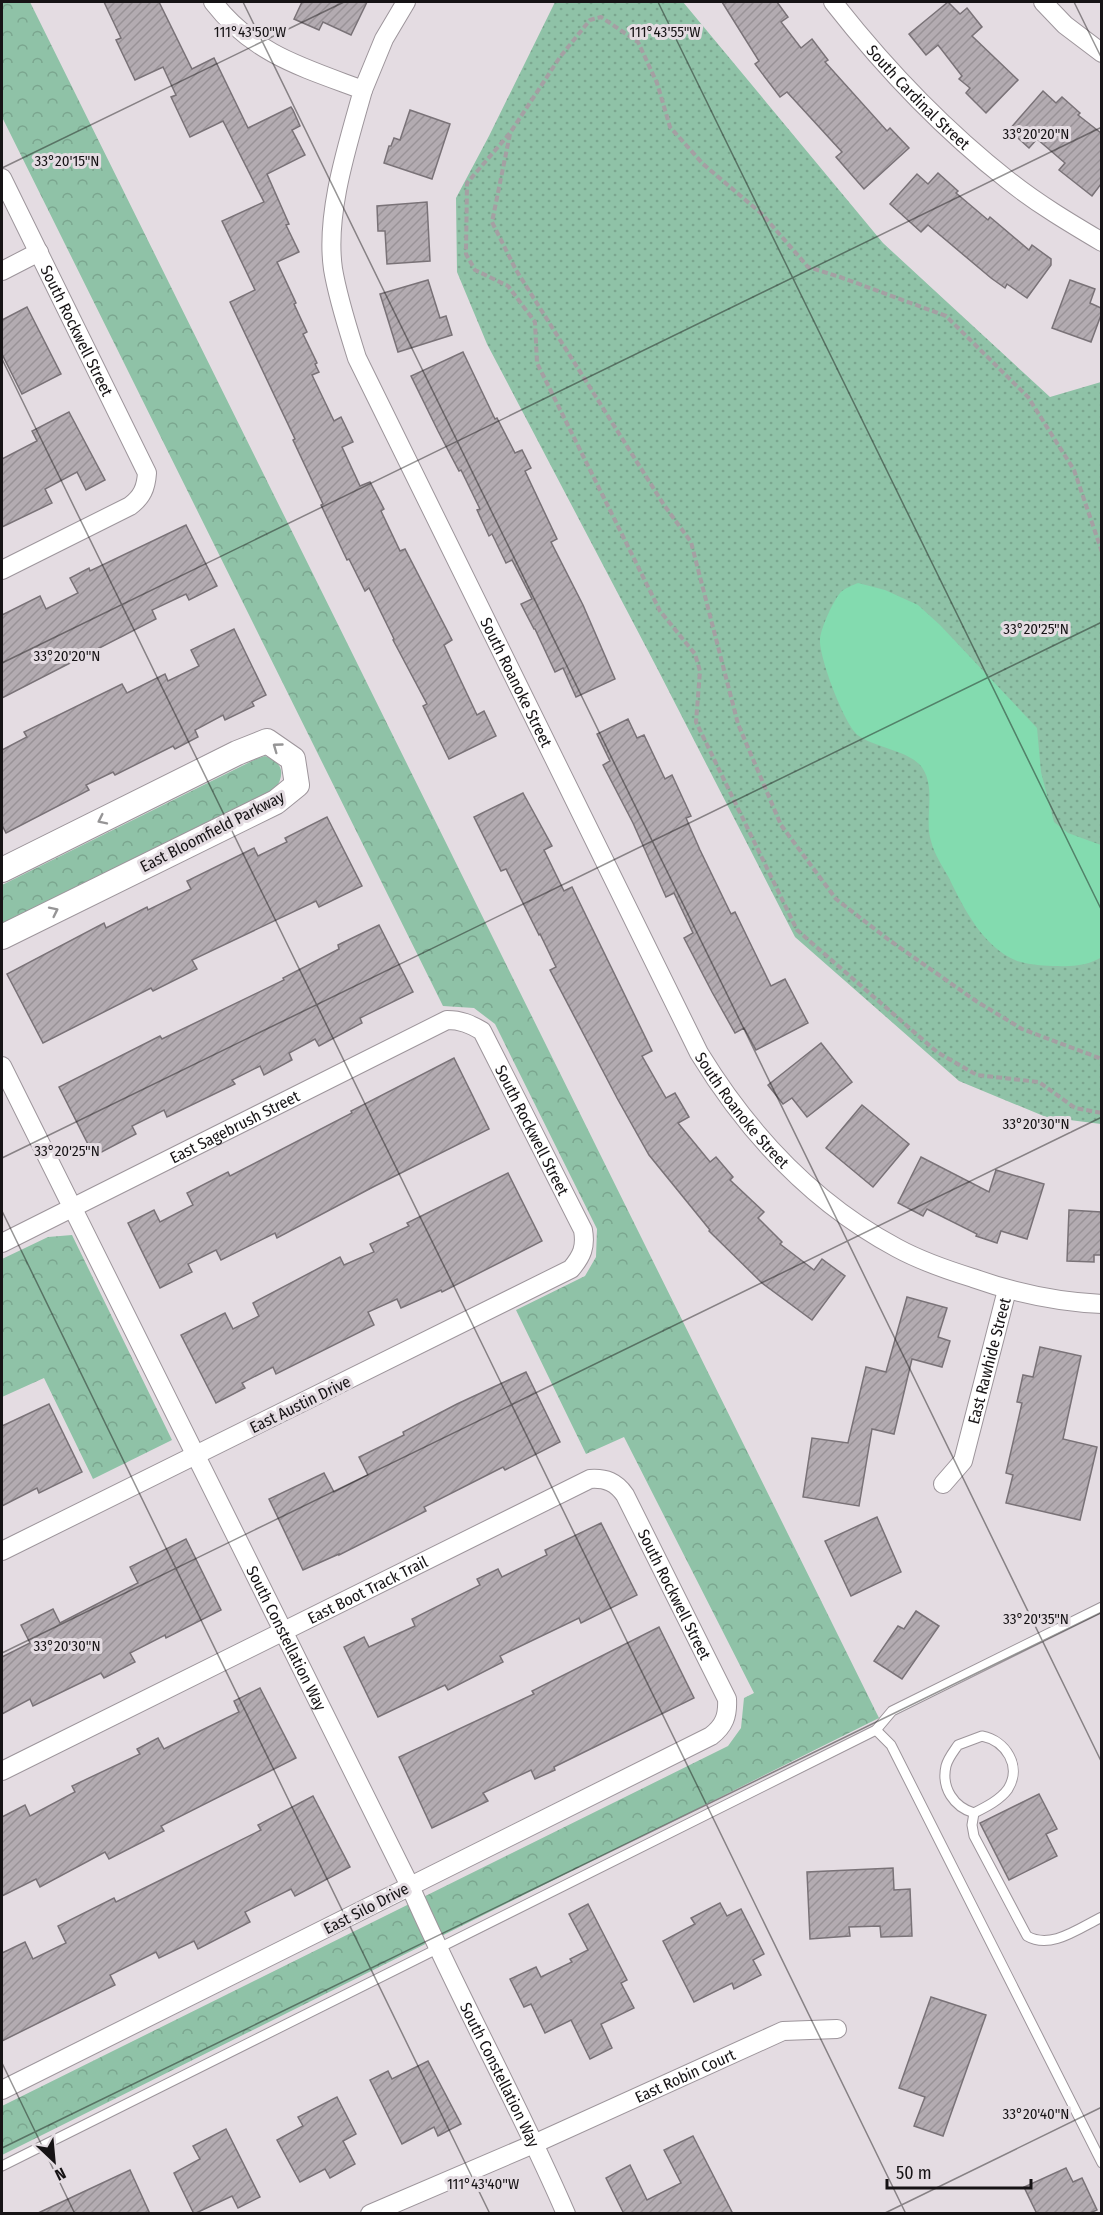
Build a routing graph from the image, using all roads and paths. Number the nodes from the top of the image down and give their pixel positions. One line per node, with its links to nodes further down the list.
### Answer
1 (213, 2): 6 (street)
2 (406, 2): 6 (street, South Roanoke Street)
3 (833, 2): 9 (street, South Cardinal Street)
4 (1043, 2): 5 (street)
5 (1101, 53)
6 (363, 90): 23 (street, South Roanoke Street)
7 (510, 133): 12 (path); 17 (path); 19 (path)
8 (2, 177): 10 (street, South Rockwell Street)
9 (1101, 242)
10 (39, 252): 11 (street); 13 (street, South Rockwell Street)
11 (2, 271)
12 (1101, 552)
13 (2, 570)
14 (2, 870): 15 (street, East Bloomfield Parkway, one-way to 14)
15 (2, 937)
16 (469, 1024): 20 (street, East Sagebrush Street); 22 (street, South Rockwell Street)
17 (1101, 1059)
18 (2, 1066): 20 (street, South Constellation Way)
19 (1101, 1113)
20 (71, 1208): 21 (street, East Sagebrush Street); 25 (street, South Constellation Way)
21 (2, 1243)
22 (585, 1244): 25 (street, East Austin Drive)
23 (1006, 1290): 24 (street, East Rawhide Street); 27 (street, East Rawhide Street)
24 (1101, 1304)
25 (195, 1456): 28 (street, East Austin Drive); 30 (street, South Constellation Way)
26 (605, 1479): 30 (street, East Boot Track Trail); 31 (street, South Rockwell Street)
27 (943, 1484)
28 (2, 1551)
29 (1101, 1607): 32 (lane)
30 (282, 1631): 33 (street, East Boot Track Trail); 35 (street, South Constellation Way)
31 (725, 1720): 35 (street, East Silo Drive)
32 (876, 1730): 37 (lane); 41 (lane)
33 (2, 1771)
34 (974, 1813): 34 (lane); 36 (lane)
35 (410, 1886): 37 (street, South Constellation Way); 39 (street, East Silo Drive)
36 (1101, 1917)
37 (437, 1948): 40 (street, South Constellation Way); 42 (lane)
38 (837, 2030): 40 (street, East Robin Court)
39 (2, 2090)
40 (536, 2143): 43 (street, East Robin Court); 44 (street, South Constellation Way)
41 (1101, 2163)
42 (2, 2166)
43 (370, 2214)
44 (566, 2214)

